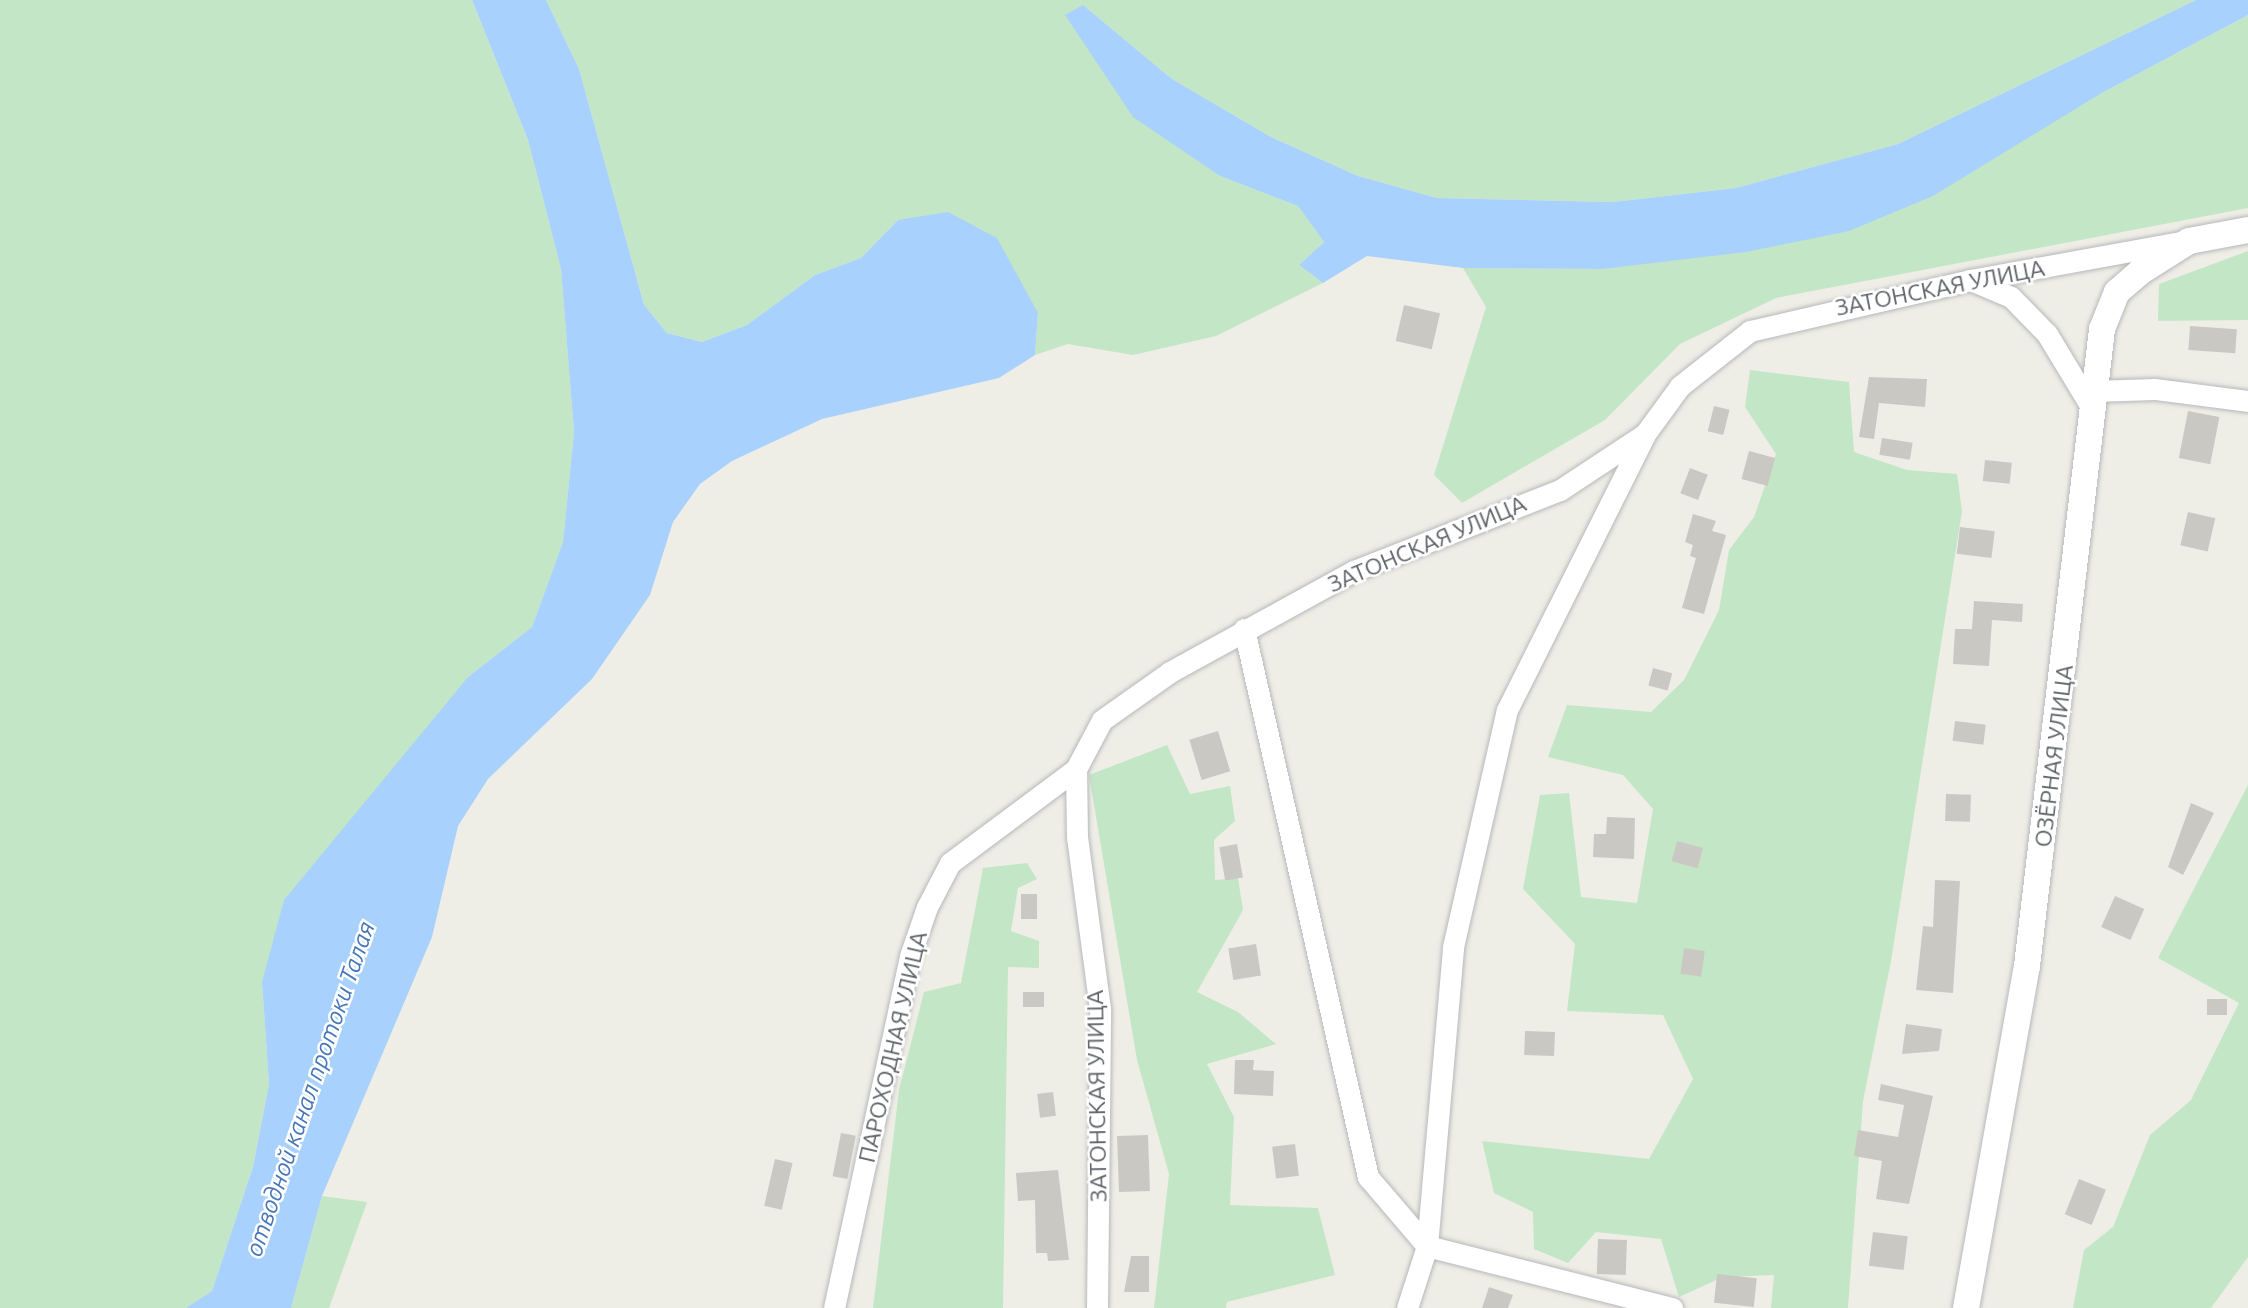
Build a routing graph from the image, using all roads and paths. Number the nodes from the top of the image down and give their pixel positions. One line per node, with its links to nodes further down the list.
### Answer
1 (2248, 230): 2 (street)
2 (2189, 241): 3 (street, ЗАТОНСКАЯ УЛИЦА); 4 (street, ОЗЁРНАЯ УЛИЦА)
3 (1971, 280): 4 (street); 6 (street, ЗАТОНСКАЯ УЛИЦА)
4 (2091, 398): 5 (street); 14 (street, ОЗЁРНАЯ УЛИЦА)
5 (2248, 401)
6 (1645, 434): 7 (street, ЗАТОНСКАЯ УЛИЦА); 9 (street)
7 (1244, 629): 8 (street, ЗАТОНСКАЯ УЛИЦА); 9 (street)
8 (1076, 769): 10 (street, ПАРОХОДНАЯ УЛИЦА); 11 (street, ЗАТОНСКАЯ УЛИЦА)
9 (1427, 1246): 12 (street); 13 (street)
10 (834, 1308)
11 (1097, 1308)
12 (1407, 1308)
13 (1672, 1308)
14 (1966, 1308)

